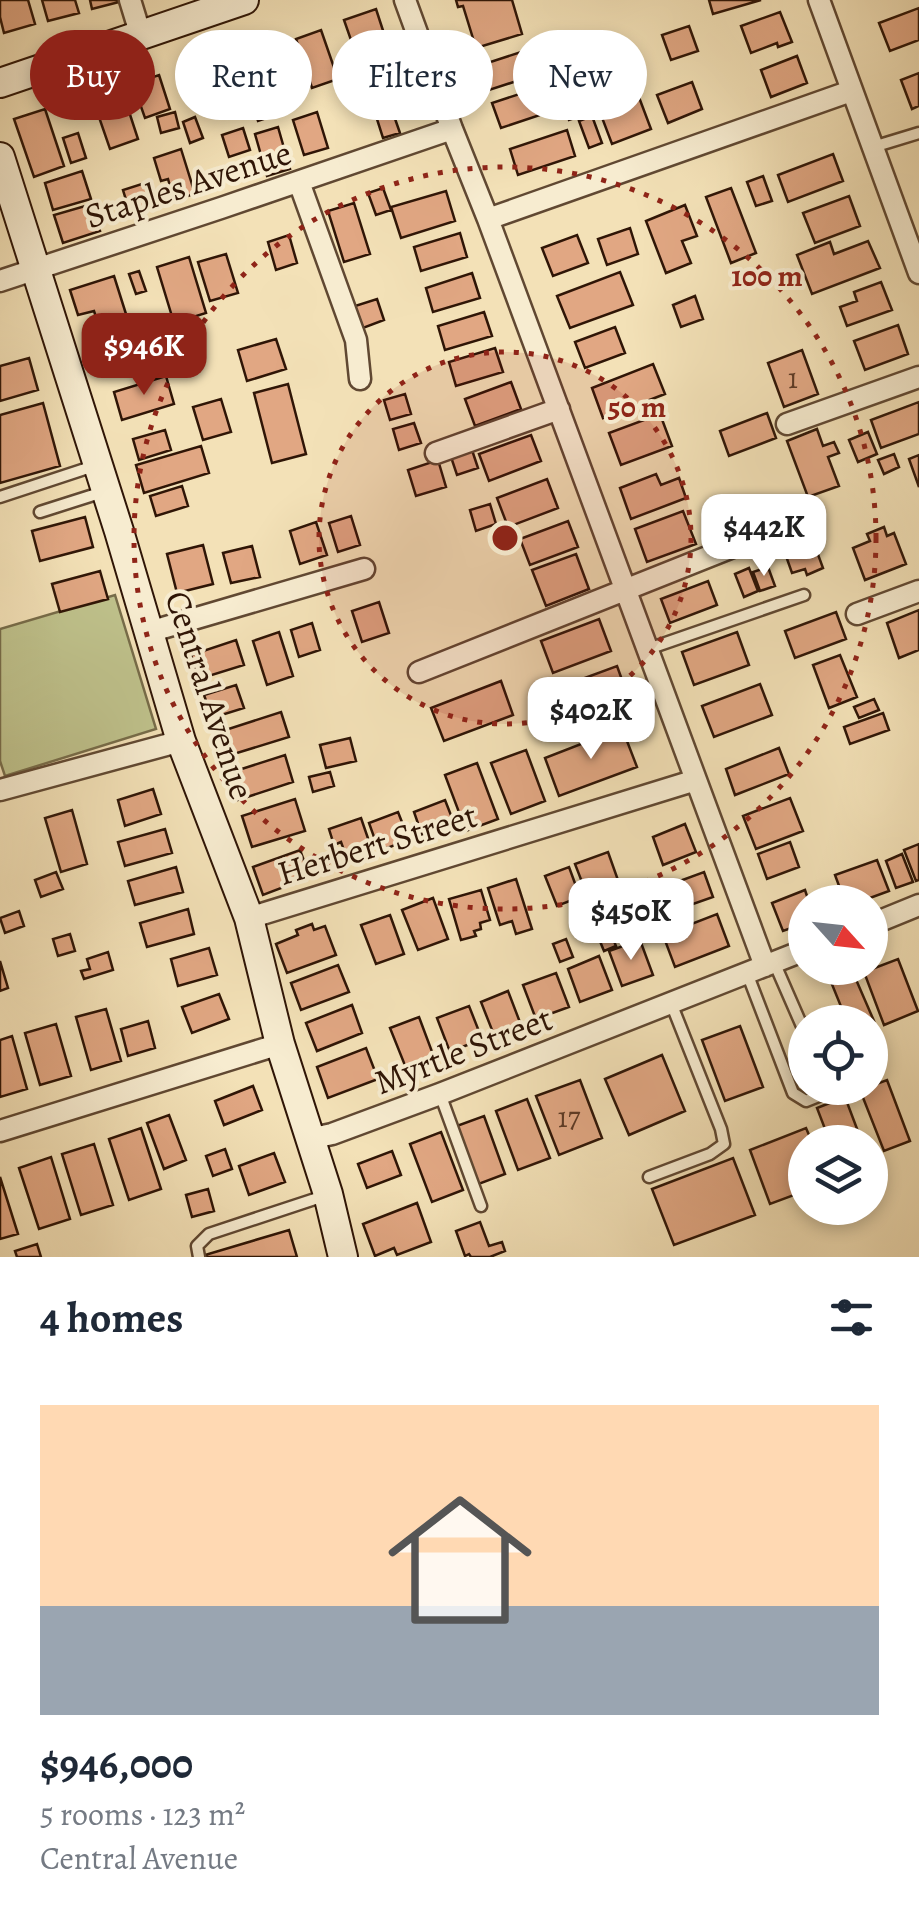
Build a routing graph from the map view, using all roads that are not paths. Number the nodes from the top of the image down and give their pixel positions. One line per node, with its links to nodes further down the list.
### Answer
1 (130, 0): 5 (street)
2 (244, 0): 6 (street)
3 (405, 0): 10 (street)
4 (819, 0): 9 (street)
5 (139, 30)
6 (155, 31)
7 (30, 72): 8 (street)
8 (0, 82)
9 (851, 91): 12 (street); 15 (street)
10 (452, 129): 14 (street, Staples Avenue); 15 (street)
11 (919, 133): 12 (lane)
12 (872, 148): 17 (street)
13 (0, 157): 16 (street, Central Avenue)
14 (300, 182): 16 (street, Staples Avenue); 20 (street)
15 (488, 218): 21 (street)
16 (36, 268): 18 (street, Staples Avenue); 24 (street, Central Avenue)
17 (919, 273)
18 (0, 281)
19 (919, 377): 22 (street)
20 (360, 380)
21 (559, 409): 23 (street); 29 (street)
22 (787, 424)
23 (436, 452)
24 (102, 478): 25 (lane); 26 (lane); 33 (street, Central Avenue)
25 (0, 497)
26 (40, 512)
27 (803, 518): 29 (street)
28 (364, 569): 33 (street)
29 (627, 591): 34 (street); 35 (street)
30 (919, 591): 32 (street)
31 (804, 595): 34 (lane)
32 (857, 614)
33 (149, 632): 36 (street, Central Avenue)
34 (648, 649): 37 (street)
35 (420, 672)
36 (181, 740): 38 (street); 41 (street, Central Avenue)
37 (696, 780): 41 (street, Herbert Street); 43 (street)
38 (0, 790)
39 (919, 905): 40 (street)
40 (888, 917)
41 (249, 918): 46 (street, Central Avenue)
42 (788, 957): 43 (street, Myrtle Street)
43 (762, 967): 44 (street, Myrtle Street); 45 (lane); 47 (lane)
44 (671, 1004): 48 (street, Myrtle Street); 51 (lane)
45 (788, 1007)
46 (280, 1044): 49 (street); 50 (street, Central Avenue)
47 (788, 1073)
48 (440, 1094): 50 (street, Myrtle Street); 53 (lane)
49 (0, 1130)
50 (309, 1139): 52 (street, Central Avenue)
51 (649, 1177)
52 (328, 1194): 54 (lane); 55 (street, Central Avenue)
53 (481, 1206)
54 (199, 1257)
55 (343, 1257)

